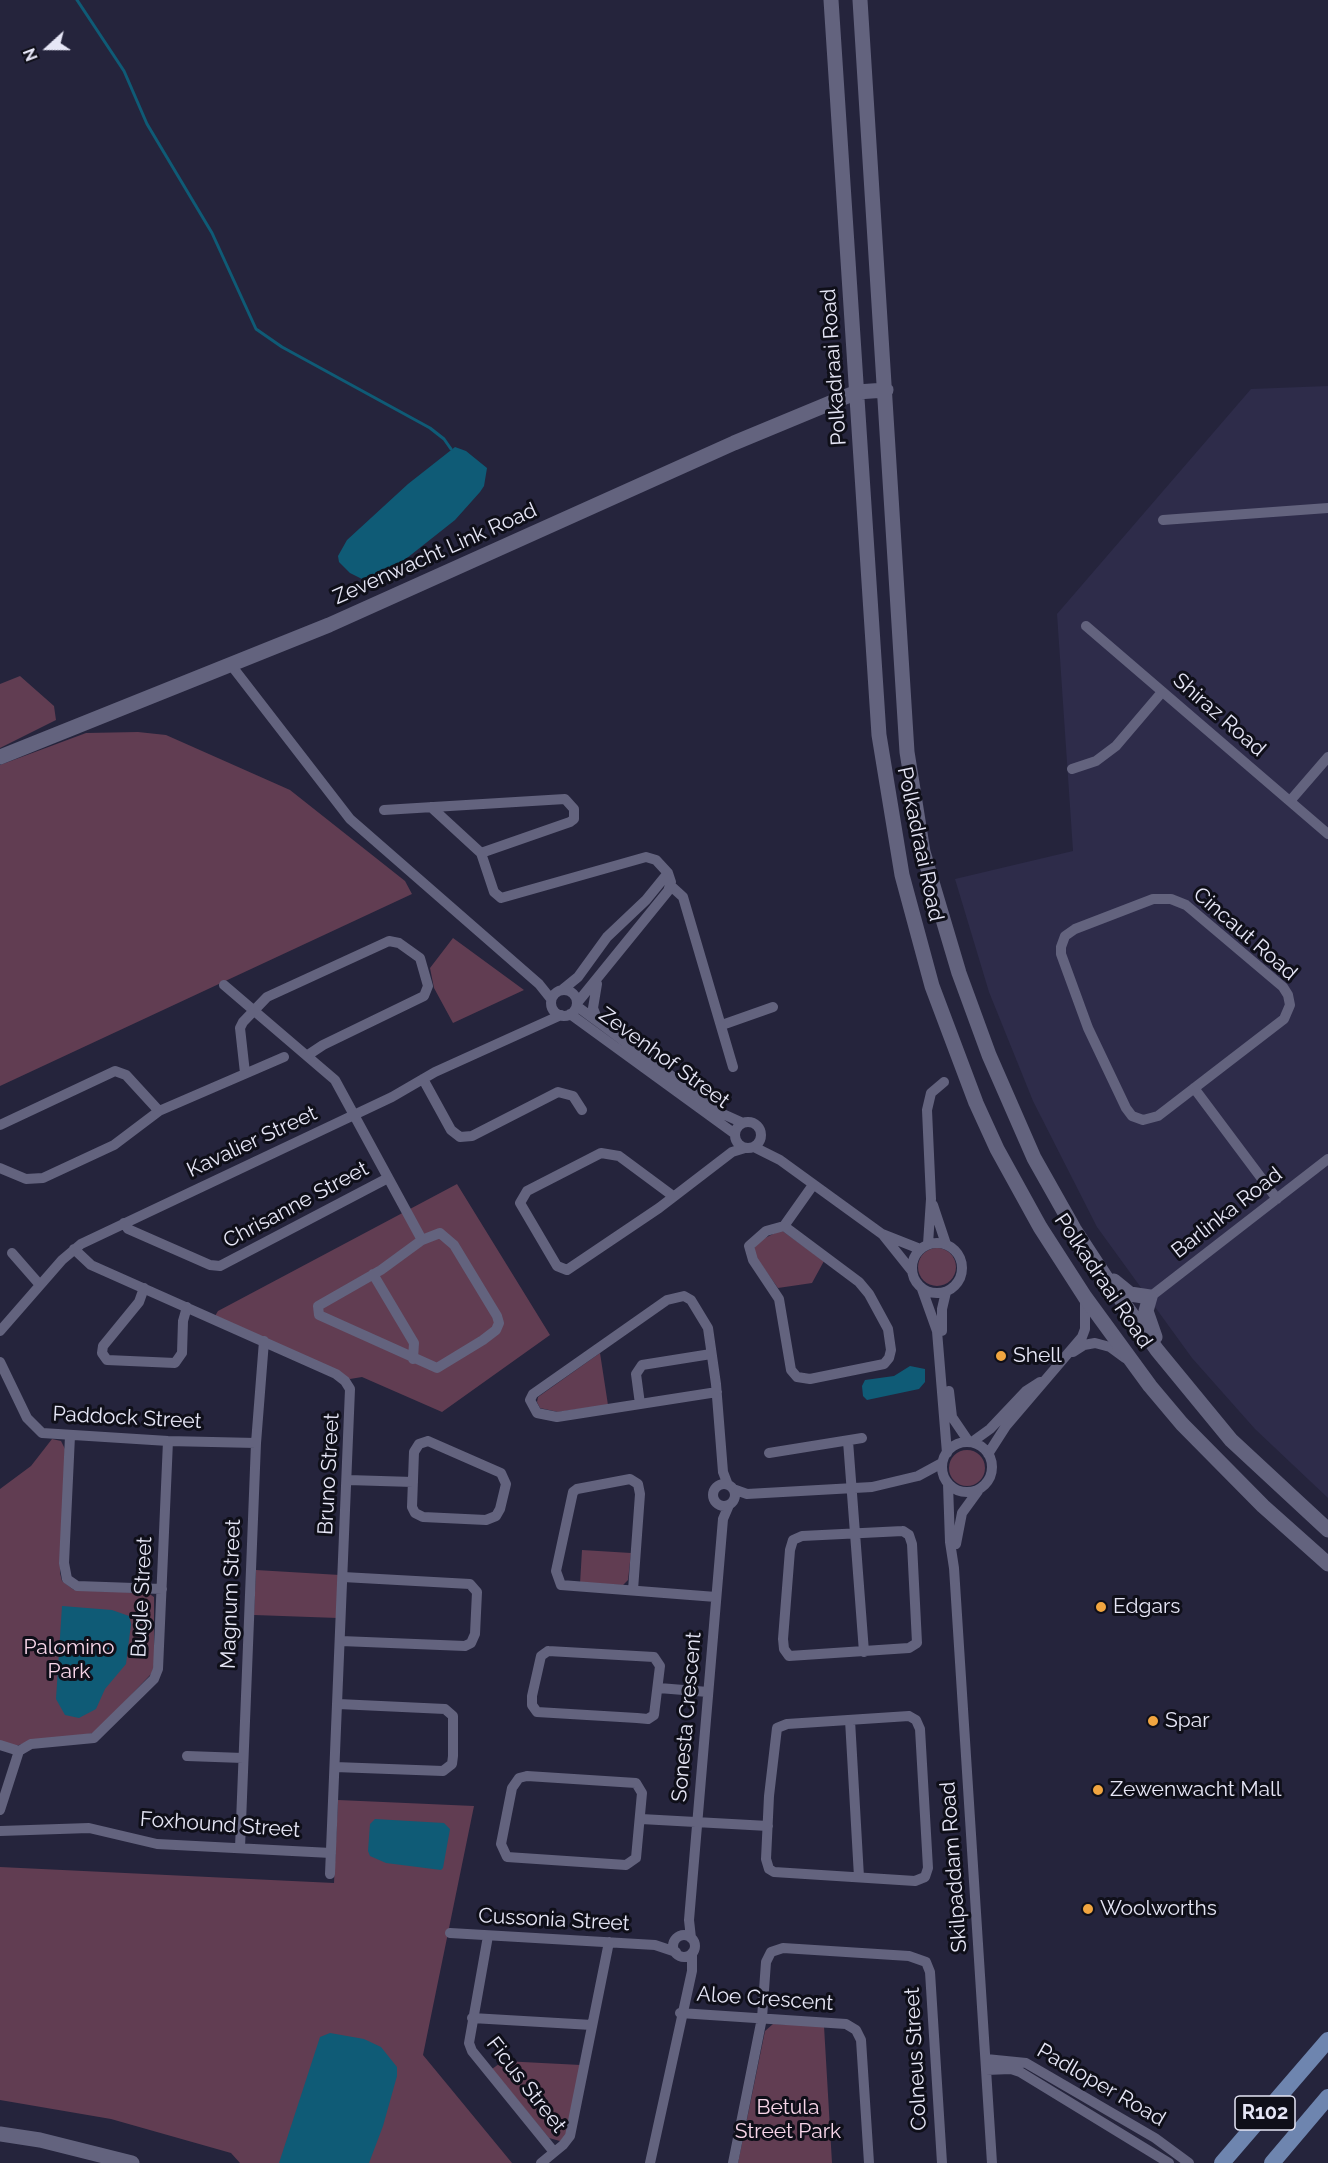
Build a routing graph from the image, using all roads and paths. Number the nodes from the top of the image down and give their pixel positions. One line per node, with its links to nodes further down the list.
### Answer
1 (831, 0): 4 (main road, Polkadraai Road)
2 (860, 0): 3 (main road, Polkadraai Road)
3 (886, 390): 4 (main road, Zevenwacht Link Road); 53 (main road, Polkadraai Road)
4 (857, 392): 8 (main road, Zevenwacht Link Road); 66 (main road, Polkadraai Road)
5 (1328, 508): 6 (street)
6 (1163, 520)
7 (1086, 626): 9 (street, Shiraz Road)
8 (231, 665): 10 (main road, Zevenwacht Link Road); 22 (street)
9 (1162, 692): 12 (street); 13 (street, Shiraz Road)
10 (0, 757)
11 (1328, 757): 13 (street)
12 (1072, 769)
13 (1290, 801): 16 (street, Shiraz Road)
14 (431, 807): 15 (street); 17 (street); 17 (street)
15 (384, 810)
16 (1328, 834)
17 (481, 853): 18 (street)
18 (668, 873): 19 (street); 22 (street)
19 (671, 886): 20 (street); 26 (street)
20 (598, 981): 22 (street); 25 (street)
21 (224, 984): 24 (street)
22 (564, 1003): 25 (street, Zevenhof Street); 31 (street, Kavalier Street); 40 (street, Zevenhof Street)
23 (773, 1007): 26 (street)
24 (255, 1010): 27 (street); 27 (street); 30 (street)
25 (601, 1024): 37 (street, Zevenhof Street)
26 (722, 1025): 29 (street)
27 (308, 1055): 36 (street)
28 (284, 1058): 30 (street)
29 (733, 1067)
30 (245, 1073): 35 (street)
31 (423, 1079): 34 (street); 36 (street, Kavalier Street)
32 (945, 1082): 49 (street)
33 (1194, 1088): 33 (street, Cincaut Road); 50 (street)
34 (582, 1110)
35 (159, 1111): 38 (street); 45 (street)
36 (354, 1114): 46 (street); 51 (street, Kavalier Street)
37 (743, 1123): 39 (street, Zevenhof Street); 40 (street, Zevenhof Street)
38 (0, 1125)
39 (762, 1136): 41 (street); 43 (street, Zevenhof Street)
40 (735, 1137): 41 (street, Zevenhof Street); 42 (street)
41 (749, 1147): 42 (street); 43 (street, Zevenhof Street)
42 (732, 1152): 48 (street)
43 (780, 1160): 47 (street, Zevenhof Street)
44 (1328, 1160): 50 (street, Barlinka Road)
45 (0, 1168)
46 (388, 1178): 51 (street, Chrisanne Street); 55 (street)
47 (813, 1185): 52 (street); 54 (street, Zevenhof Street)
48 (673, 1196): 48 (street)
49 (931, 1198): 56 (street); 57 (street)
50 (1277, 1199): 67 (street, Barlinka Road)
51 (124, 1223): 58 (street, Kavalier Street)
52 (784, 1226): 52 (street)
53 (1074, 1229): 67 (main road); 78 (main road, Polkadraai Road)
54 (882, 1234): 57 (street, Zevenhof Street); 60 (street, Zevenhof Street)
55 (422, 1240): 61 (street); 73 (street)
56 (946, 1244): 57 (street); 65 (street)
57 (924, 1246): 60 (street)
58 (74, 1249): 62 (street, Kavalier Street); 63 (street, Bruno Street)
59 (12, 1253): 62 (street)
60 (911, 1270): 64 (street)
61 (373, 1274): 73 (street); 73 (street)
62 (40, 1285): 69 (street, Kavalier Street)
63 (144, 1288): 68 (street, Bruno Street); 68 (street)
64 (922, 1289): 65 (street); 88 (street)
65 (946, 1292): 84 (street)
66 (1085, 1297): 72 (street); 75 (main road, Polkadraai Road)
67 (1150, 1297): 78 (main road)
68 (187, 1307): 70 (street, Bruno Street)
69 (0, 1331)
70 (264, 1341): 85 (street, Magnum Street); 90 (street, Bruno Street)
71 (711, 1354): 77 (street); 79 (street); 79 (street)
72 (1065, 1357): 75 (street); 76 (street)
73 (412, 1359)
74 (0, 1362): 80 (street, Paddock Street)
75 (1137, 1369): 100 (main road, Polkadraai Road)
76 (1042, 1381): 84 (street); 87 (street)
77 (717, 1392): 79 (street); 93 (street)
78 (1196, 1400): 98 (main road, Polkadraai Road)
79 (640, 1404)
80 (70, 1436): 83 (street, Paddock Street); 103 (street)
81 (862, 1438): 82 (street)
82 (848, 1441): 86 (street); 94 (street)
83 (168, 1442): 85 (street, Paddock Street); 103 (street, Bugle Street)
84 (971, 1442): 87 (street); 88 (street)
85 (256, 1443): 115 (street, Magnum Street)
86 (769, 1453)
87 (988, 1454): 95 (street)
88 (945, 1458): 89 (street); 91 (street)
89 (918, 1476): 91 (street); 94 (street)
90 (348, 1480): 92 (street); 102 (street, Bruno Street)
91 (947, 1481): 95 (street); 101 (street, Skilpaddam Road)
92 (413, 1482): 92 (street)
93 (727, 1487): 96 (street); 97 (street); 97 (street)
94 (852, 1488): 96 (street); 99 (street)
95 (981, 1489): 101 (street, Skilpaddam Road)
96 (747, 1494): 97 (street)
97 (727, 1504): 105 (street, Sonesta Crescent)
98 (1328, 1530)
99 (855, 1534): 107 (street); 107 (street); 107 (street)
100 (1328, 1564)
101 (954, 1568): 135 (street, Skilpaddam Road)
102 (343, 1577): 106 (street, Bruno Street); 106 (street)
103 (162, 1589): 113 (street, Bugle Street)
104 (633, 1590): 104 (street); 105 (street)
105 (716, 1597): 109 (street, Sonesta Crescent)
106 (341, 1641): 110 (street, Bruno Street)
107 (864, 1652)
108 (659, 1688): 108 (street); 109 (street)
109 (708, 1692): 119 (street, Sonesta Crescent)
110 (338, 1704): 116 (street, Bruno Street); 116 (street)
111 (849, 1720): 120 (street); 125 (street); 125 (street)
112 (0, 1746): 113 (street)
113 (19, 1751): 117 (street)
114 (188, 1756): 115 (street)
115 (243, 1758): 122 (street, Magnum Street)
116 (335, 1767): 123 (street, Bruno Street)
117 (0, 1810)
118 (641, 1819): 118 (street); 119 (street)
119 (698, 1821): 120 (street); 129 (street, Sonesta Crescent)
120 (768, 1826): 125 (street)
121 (0, 1831): 122 (street, Foxhound Street)
122 (240, 1848): 123 (street, Foxhound Street)
123 (331, 1853): 124 (street, Bruno Street)
124 (330, 1874)
125 (859, 1877)
126 (450, 1933): 127 (street, Cussonia Street)
127 (488, 1936): 128 (street, Cussonia Street); 131 (street, Ficus Street)
128 (609, 1942): 129 (street, Cussonia Street); 133 (street)
129 (683, 1946): 130 (street, Aloe Crescent)
130 (680, 2013): 132 (street, Aloe Crescent); 141 (street, Aloe Crescent)
131 (472, 2018): 133 (street); 138 (street, Ficus Street)
132 (762, 2018): 142 (street); 143 (street, Aloe Crescent); 144 (street, Colneus Street)
133 (592, 2025): 138 (street)
134 (1328, 2040): 148 (main road, R102)
135 (986, 2065): 145 (street, Skilpaddam Road); 146 (street, Padloper Road); 147 (street, Padloper Road)
136 (1328, 2097): 149 (main road, R102)
137 (0, 2134): 139 (main road)
138 (554, 2152): 140 (street)
139 (132, 2163)
140 (541, 2163)
141 (650, 2163)
142 (733, 2163)
143 (869, 2163)
144 (942, 2163)
145 (992, 2163)
146 (1168, 2163)
147 (1189, 2163)
148 (1222, 2163)
149 (1272, 2163)

